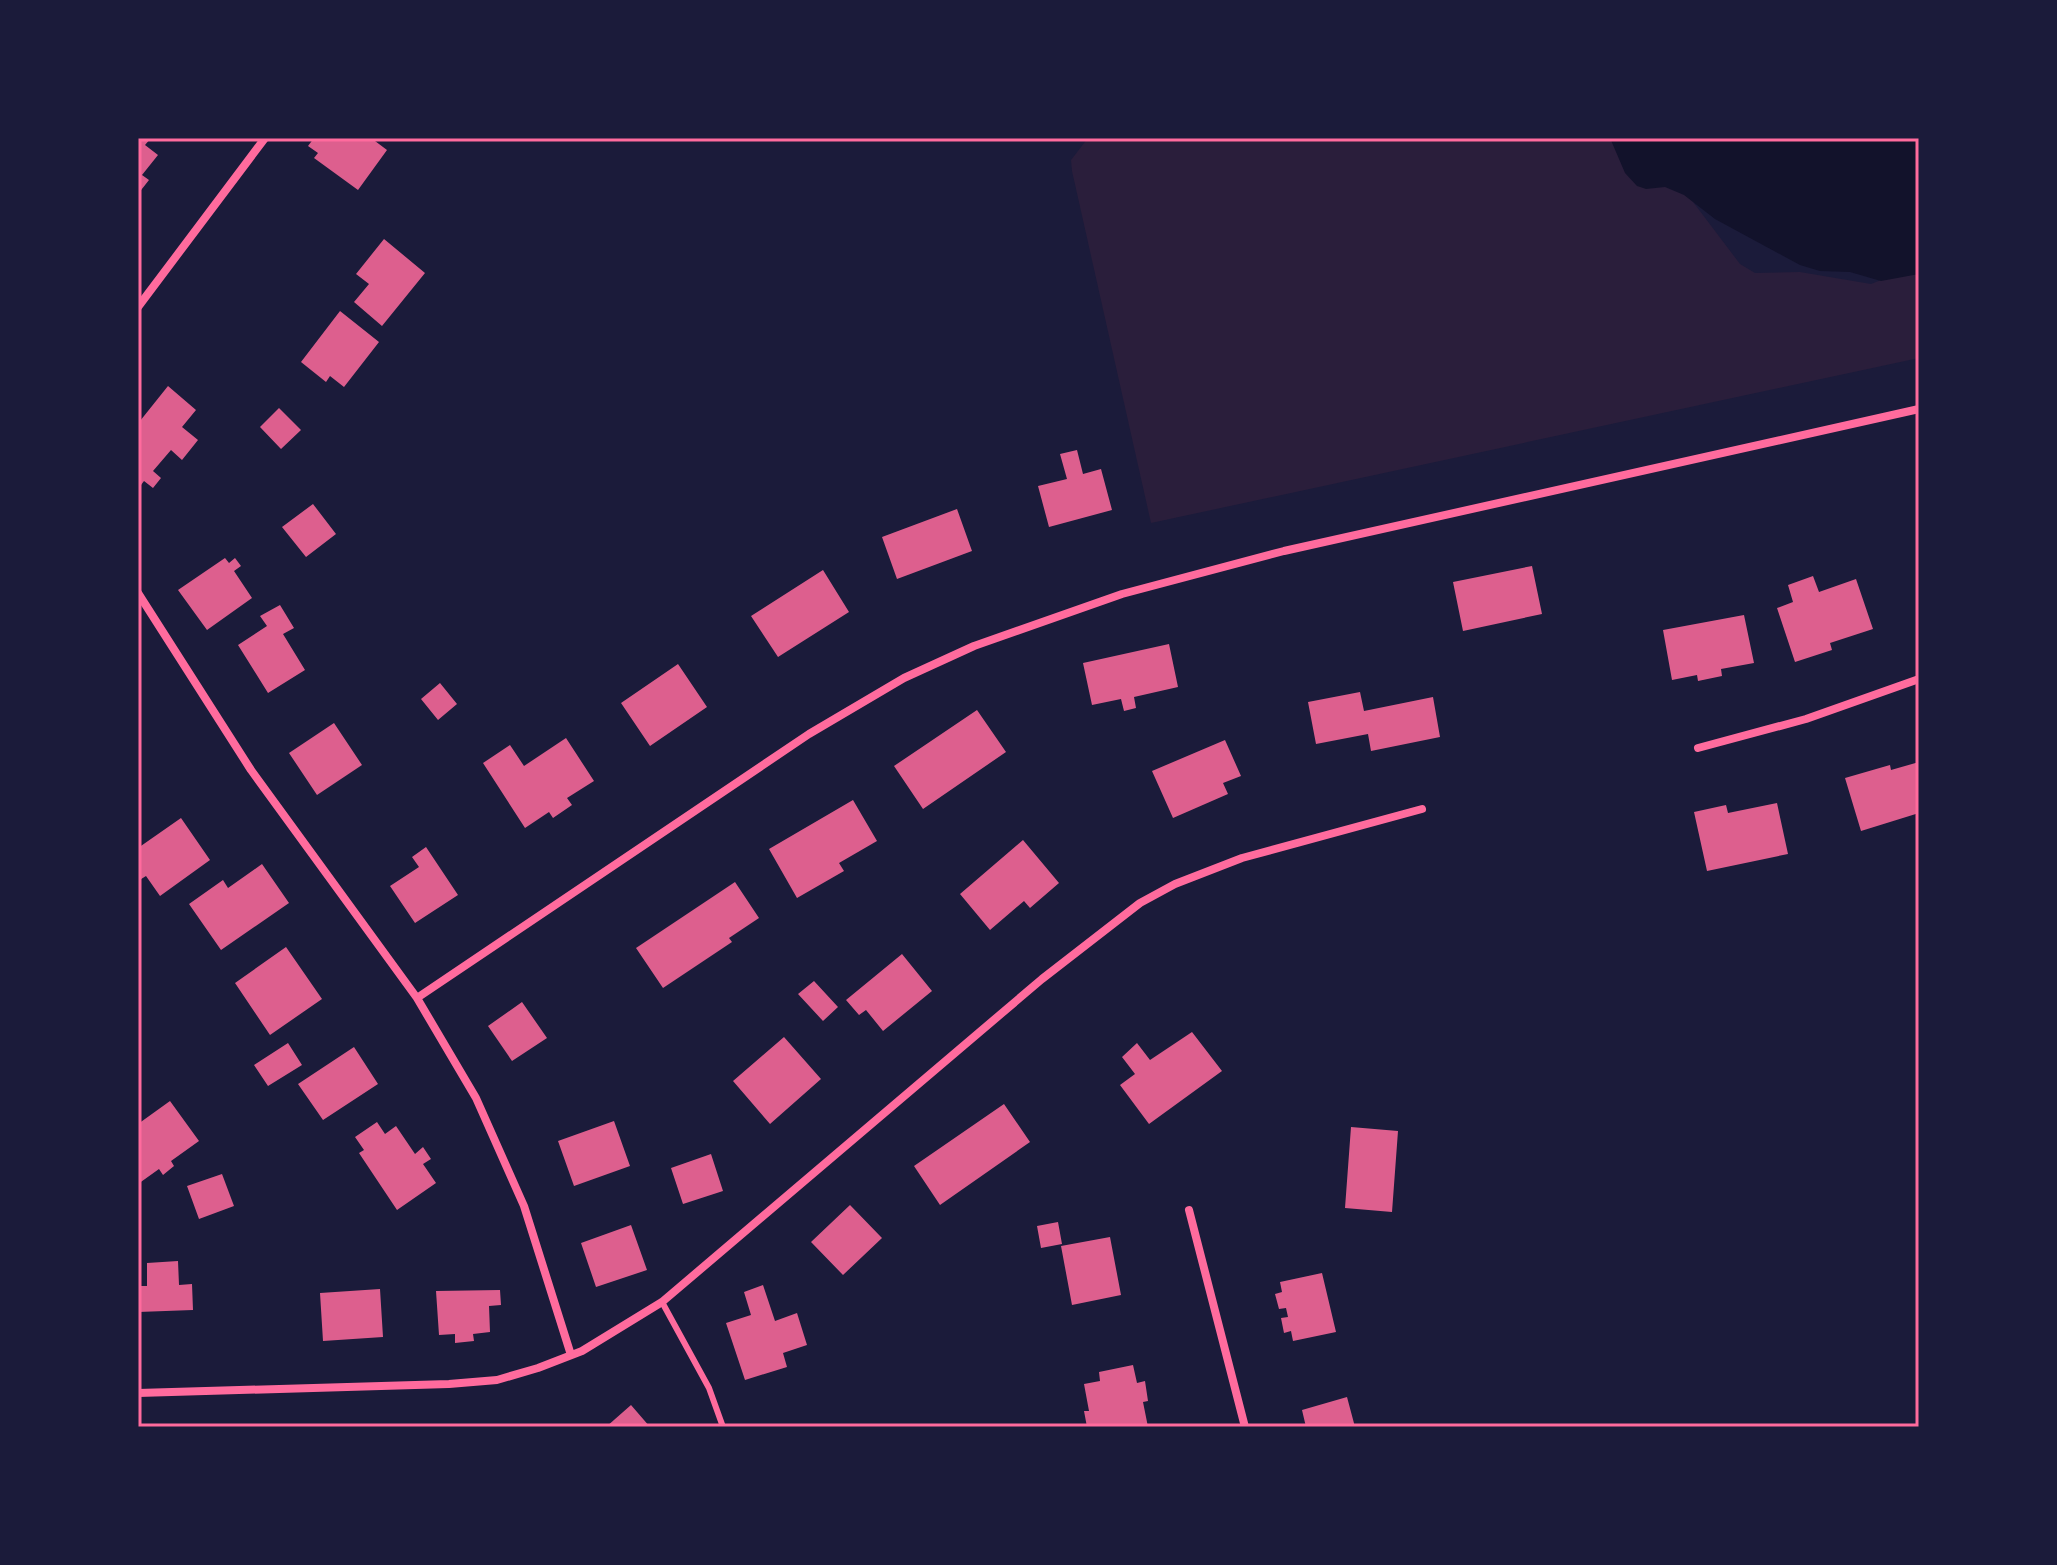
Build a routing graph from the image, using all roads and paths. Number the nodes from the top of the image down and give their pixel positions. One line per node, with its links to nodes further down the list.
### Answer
1 (265, 138): 2 (street)
2 (138, 307)
3 (1919, 409): 8 (street)
4 (138, 593): 8 (street)
5 (1919, 679): 6 (street)
6 (1698, 748)
7 (1422, 809): 10 (street)
8 (417, 998): 11 (street)
9 (1189, 1210): 14 (street)
10 (662, 1302): 11 (street); 13 (lane)
11 (571, 1355): 12 (street)
12 (138, 1393)
13 (723, 1427)
14 (1245, 1427)

